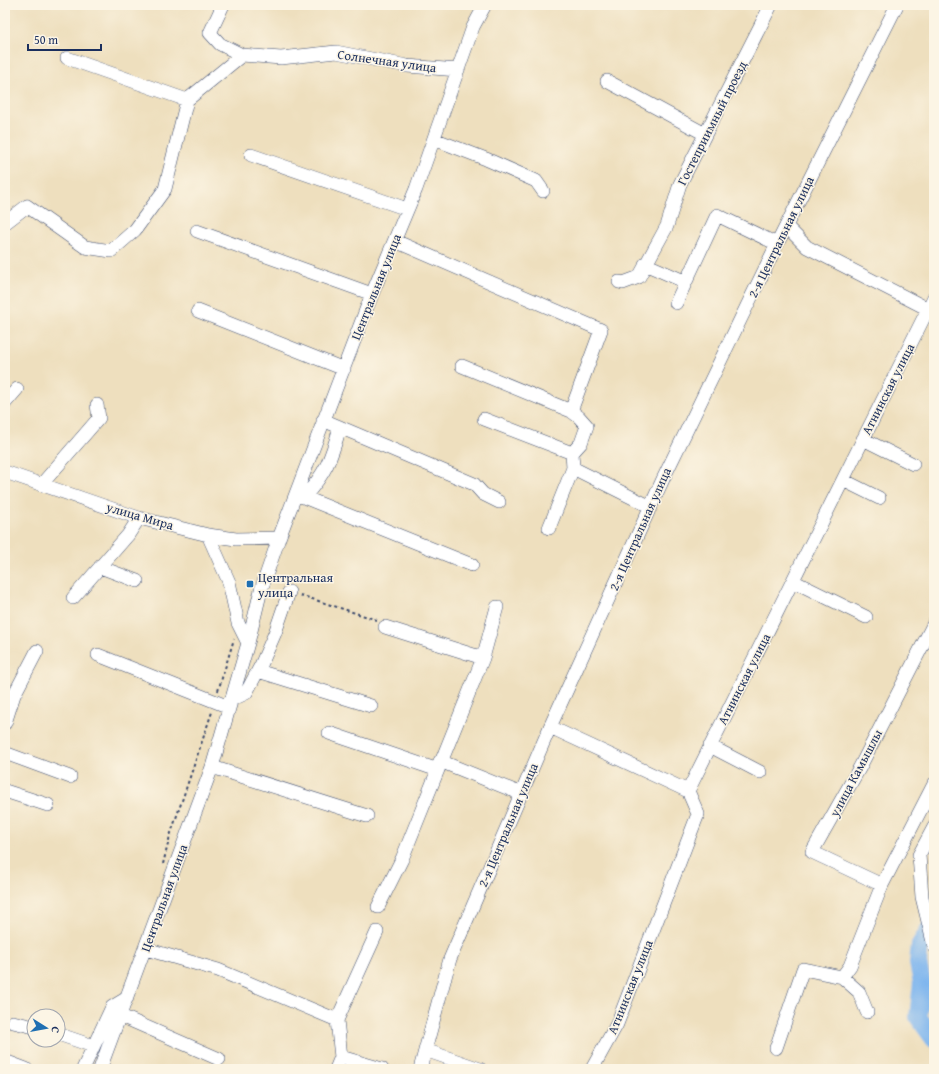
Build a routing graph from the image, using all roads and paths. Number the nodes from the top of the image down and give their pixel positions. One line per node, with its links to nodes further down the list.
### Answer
1 (485, 5): 7 (street, Центральная улица)
2 (772, 5): 10 (street, Гостеприимный проезд)
3 (897, 5): 16 (street, 2-я Центральная улица)
4 (220, 7): 5 (street, Солнечная улица)
5 (242, 55): 7 (street, Солнечная улица); 9 (street)
6 (67, 58): 9 (street)
7 (458, 70): 11 (street, Центральная улица)
8 (607, 81): 10 (street)
9 (187, 100): 15 (street)
10 (705, 134): 20 (street, Гостеприимный проезд)
11 (434, 139): 13 (street); 14 (street, Центральная улица)
12 (251, 155): 14 (street)
13 (543, 192)
14 (407, 209): 18 (street, Центральная улица)
15 (5, 224)
16 (786, 226): 19 (street, 2-я Центральная улица); 25 (street)
17 (197, 231): 23 (street)
18 (395, 241): 23 (street, Центральная улица); 32 (street)
19 (777, 244): 22 (street); 46 (street, 2-я Центральная улица)
20 (646, 264): 21 (street, Гостеприимный проезд); 22 (street)
21 (619, 282)
22 (686, 282): 24 (street)
23 (372, 294): 28 (street, Центральная улица)
24 (676, 303)
25 (932, 306): 36 (street, Атнинская улица)
26 (198, 310): 28 (street)
27 (462, 366): 32 (street)
28 (344, 369): 34 (street, Центральная улица)
29 (17, 389): 30 (street)
30 (5, 403)
31 (97, 405): 42 (street)
32 (571, 411): 37 (street)
33 (484, 419): 37 (street)
34 (323, 420): 35 (street); 43 (street, Центральная улица)
35 (340, 427): 43 (street); 45 (street)
36 (863, 439): 38 (street); 41 (street, Атнинская улица)
37 (572, 452): 39 (street)
38 (912, 464)
39 (573, 468): 46 (street); 48 (street)
40 (5, 472): 42 (street, улица Мира)
41 (843, 480): 44 (street); 54 (street, Атнинская улица)
42 (41, 484): 47 (street, улица Мира)
43 (300, 496): 50 (street, Центральная улица); 51 (street)
44 (879, 498)
45 (499, 502)
46 (651, 508): 69 (street, 2-я Центральная улица)
47 (139, 518): 49 (street, улица Мира); 52 (street)
48 (549, 528)
49 (208, 535): 50 (street, улица Мира); 61 (street)
50 (279, 538): 61 (street, Центральная улица)
51 (472, 564)
52 (100, 567): 53 (street); 56 (street)
53 (137, 581)
54 (793, 581): 58 (street); 71 (street, Атнинская улица)
55 (289, 592): 60 (path); 65 (street)
56 (73, 598)
57 (497, 607): 64 (street)
58 (866, 617)
59 (934, 623): 84 (street, улица Камышлы)
60 (385, 627): 64 (street)
61 (248, 643): 66 (street, Центральная улица)
62 (37, 651): 68 (street)
63 (98, 655): 66 (street)
64 (483, 658): 73 (street)
65 (258, 671): 66 (street); 67 (street)
66 (230, 703): 74 (street, Центральная улица)
67 (371, 706)
68 (5, 723)
69 (550, 727): 79 (street); 80 (street, 2-я Центральная улица)
70 (329, 733): 73 (street)
71 (710, 746): 75 (street); 79 (street, Атнинская улица)
72 (5, 753): 76 (street)
73 (439, 766): 80 (street); 85 (street)
74 (212, 767): 82 (street); 88 (street, Центральная улица)
75 (760, 772)
76 (70, 777)
77 (934, 784): 84 (street)
78 (5, 791): 81 (street)
79 (688, 791): 109 (street, Атнинская улица)
80 (522, 794): 99 (street, 2-я Центральная улица)
81 (48, 805)
82 (367, 816)
83 (934, 827): 87 (street)
84 (882, 885): 89 (street)
85 (378, 907)
86 (377, 932): 93 (street)
87 (934, 946)
88 (146, 950): 90 (street, Центральная улица); 93 (street)
89 (842, 977): 91 (street); 98 (street)
90 (127, 998): 92 (street, Центральная улица); 97 (street)
91 (867, 1012)
92 (121, 1016): 100 (street); 105 (street, Центральная улица)
93 (337, 1020): 102 (street)
94 (13, 1022): 95 (street)
95 (26, 1025)
96 (66, 1037): 97 (street)
97 (93, 1046): 104 (street)
98 (776, 1048)
99 (425, 1050): 107 (street, 2-я Центральная улица); 108 (street)
100 (219, 1059)
101 (5, 1061): 103 (street)
102 (338, 1063): 106 (street)
103 (26, 1069)
104 (83, 1069)
105 (100, 1069)
106 (382, 1069)
107 (420, 1069)
108 (480, 1069)
109 (592, 1069)

